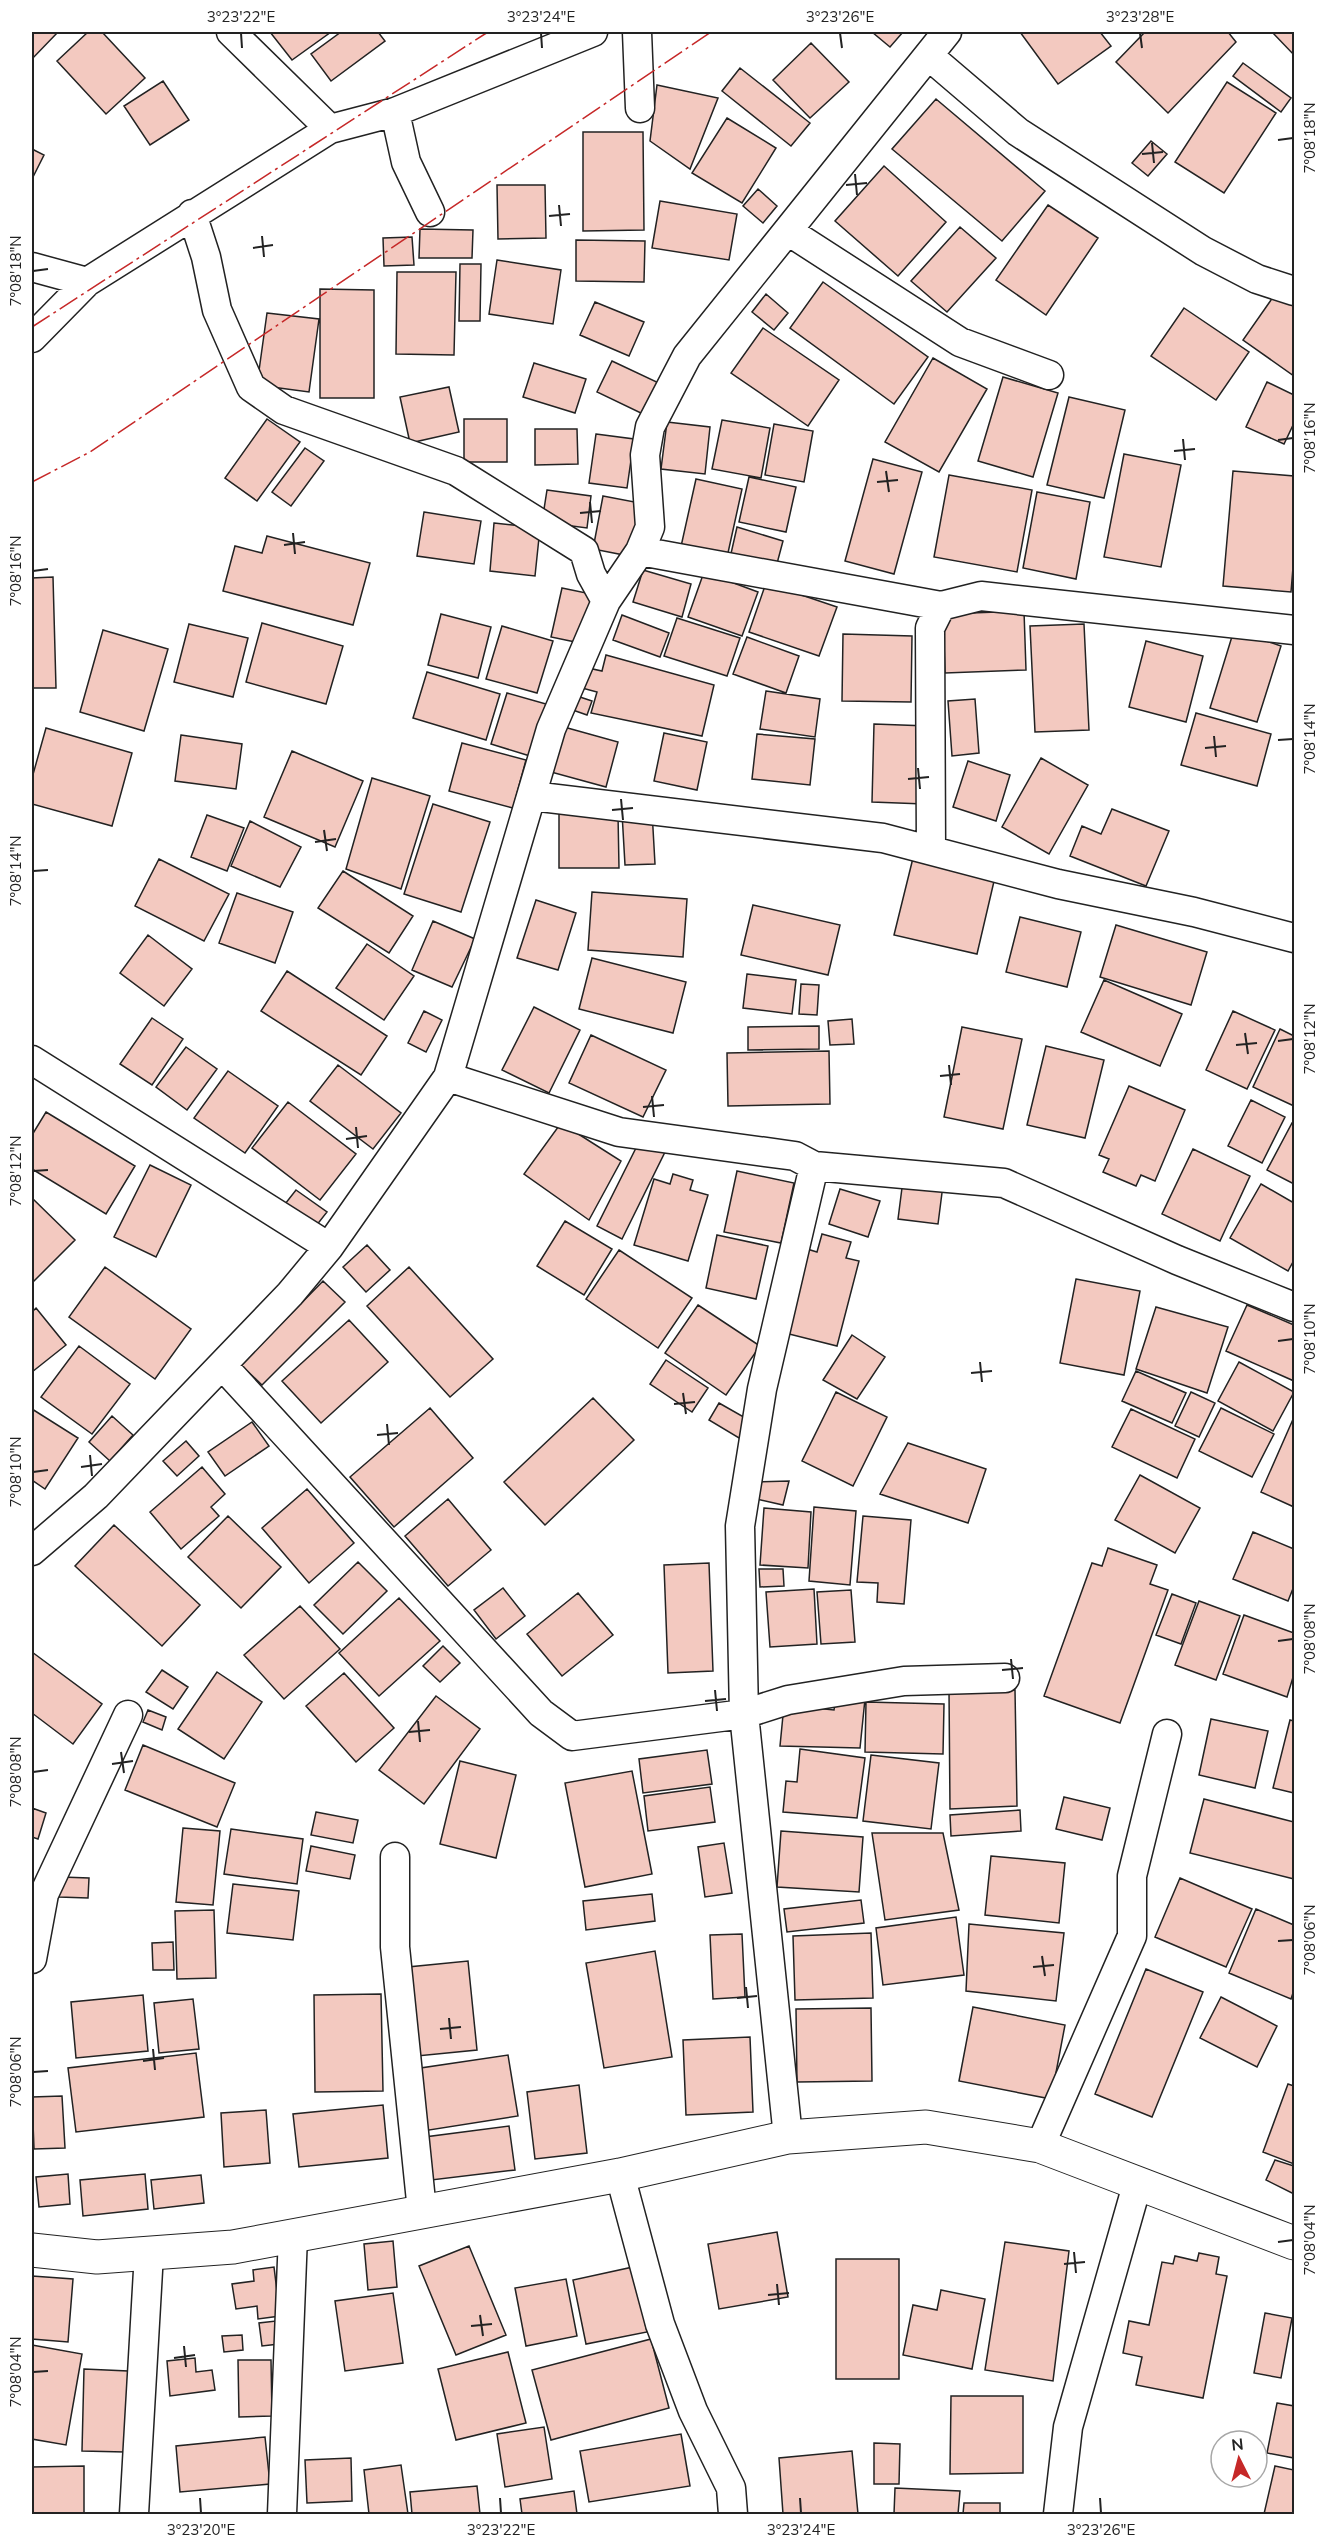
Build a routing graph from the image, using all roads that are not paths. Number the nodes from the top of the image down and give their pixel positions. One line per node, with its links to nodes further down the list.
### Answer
1 (231, 32): 8 (street)
2 (593, 32): 7 (street)
3 (637, 32): 6 (street)
4 (947, 32): 5 (street)
5 (929, 56): 11 (street); 14 (street)
6 (640, 108)
7 (395, 112): 8 (street); 9 (street)
8 (330, 129): 10 (street)
9 (430, 212)
10 (192, 214): 13 (street); 18 (street)
11 (788, 231): 16 (street); 17 (street)
12 (32, 267): 13 (street)
13 (87, 282): 15 (street)
14 (1294, 291)
15 (32, 338)
16 (1049, 375)
17 (640, 551): 18 (street); 19 (street)
18 (606, 601): 21 (street)
19 (941, 606): 20 (street); 22 (street)
20 (1294, 630)
21 (532, 796): 22 (street); 25 (street)
22 (931, 850): 23 (street)
23 (1294, 938)
24 (32, 1059): 27 (street)
25 (448, 1077): 26 (street); 27 (street)
26 (814, 1166): 28 (street); 32 (street)
27 (329, 1247): 29 (street)
28 (1294, 1307)
29 (222, 1365): 30 (street); 32 (street)
30 (32, 1551)
31 (1005, 1678): 32 (street)
32 (744, 1714): 37 (street)
33 (128, 1715): 36 (street)
34 (1167, 1734): 38 (street)
35 (395, 1857): 41 (street)
36 (32, 1959)
37 (788, 2137): 38 (street); 39 (street)
38 (1040, 2146): 40 (street)
39 (620, 2175): 41 (street); 48 (street)
40 (1137, 2185): 43 (street); 49 (street)
41 (422, 2211): 42 (street)
42 (293, 2235): 45 (street); 47 (street)
43 (1294, 2242)
44 (32, 2250): 45 (street)
45 (149, 2253): 46 (street)
46 (134, 2514)
47 (282, 2514)
48 (733, 2514)
49 (1058, 2514)

